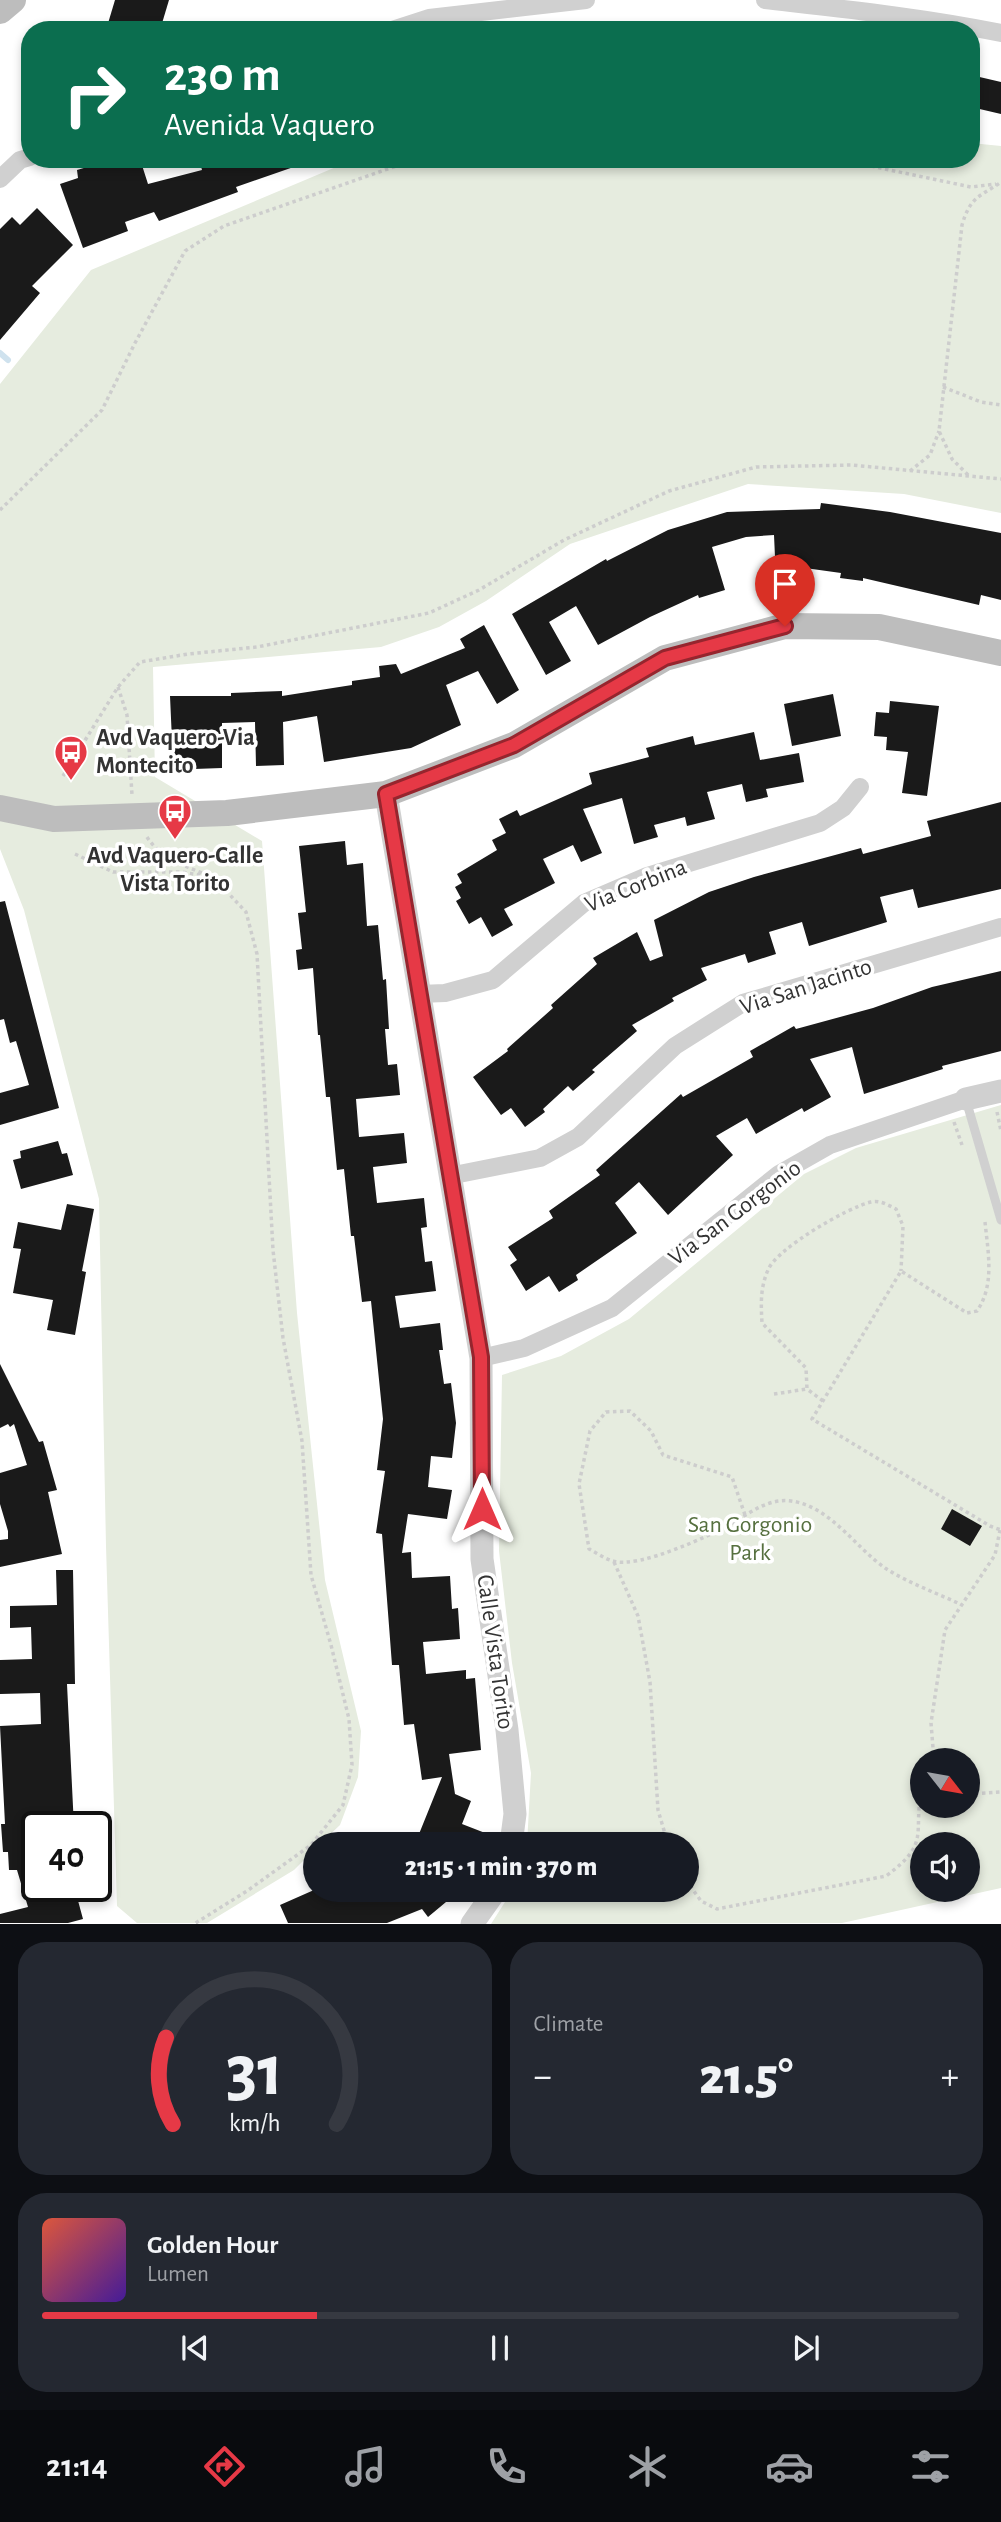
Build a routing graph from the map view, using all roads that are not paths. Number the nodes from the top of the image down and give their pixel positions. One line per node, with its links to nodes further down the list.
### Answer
1 (13, 0): 4 (main road)
2 (586, 0): 5 (street)
3 (765, 0): 6 (street)
4 (0, 11)
5 (420, 21)
6 (924, 21)
7 (980, 30): 8 (street)
8 (1001, 33)
9 (21, 160): 10 (street)
10 (0, 178)
11 (1001, 653): 13 (main road)
12 (860, 787): 16 (street, Via Corbina)
13 (386, 794): 14 (main road); 16 (street, Calle Vista Torito)
14 (0, 808)
15 (1001, 927): 19 (street, Via San Jacinto)
16 (419, 994): 19 (street, Calle Vista Torito)
17 (1001, 1091): 18 (street, Via San Gorgonio)
18 (957, 1101): 20 (lane); 21 (street, Via San Gorgonio)
19 (449, 1176): 21 (street, Calle Vista Torito)
20 (1001, 1220)
21 (481, 1357): 22 (street, Calle Vista Torito)
22 (512, 1832)
23 (487, 1902): 24 (street)
24 (472, 1923)

